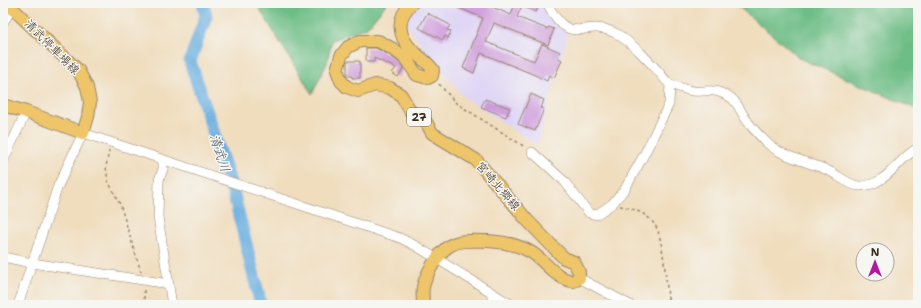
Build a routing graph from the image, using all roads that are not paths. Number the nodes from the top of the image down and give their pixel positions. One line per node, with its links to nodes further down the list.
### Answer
1 (412, 3): 16 (main road, 宮崎北郷線 / 27)
2 (547, 3): 5 (street)
3 (8, 6): 4 (street); 8 (main road, 清武停車場線)
4 (3, 23)
5 (670, 84): 9 (street); 10 (street)
6 (3, 105): 7 (main road)
7 (26, 112): 8 (main road); 12 (street)
8 (83, 133): 11 (street); 15 (street)
9 (918, 148)
10 (532, 152)
11 (163, 160): 14 (street); 17 (street)
12 (3, 162)
13 (3, 257): 15 (street)
14 (437, 259): 16 (main road); 18 (street); 21 (main road)
15 (32, 263): 17 (street); 19 (street)
16 (579, 278): 24 (street)
17 (169, 284): 20 (street)
18 (492, 293): 22 (street); 23 (street)
19 (18, 305)
20 (172, 305)
21 (422, 305)
22 (492, 305)
23 (512, 305)
24 (630, 305)

